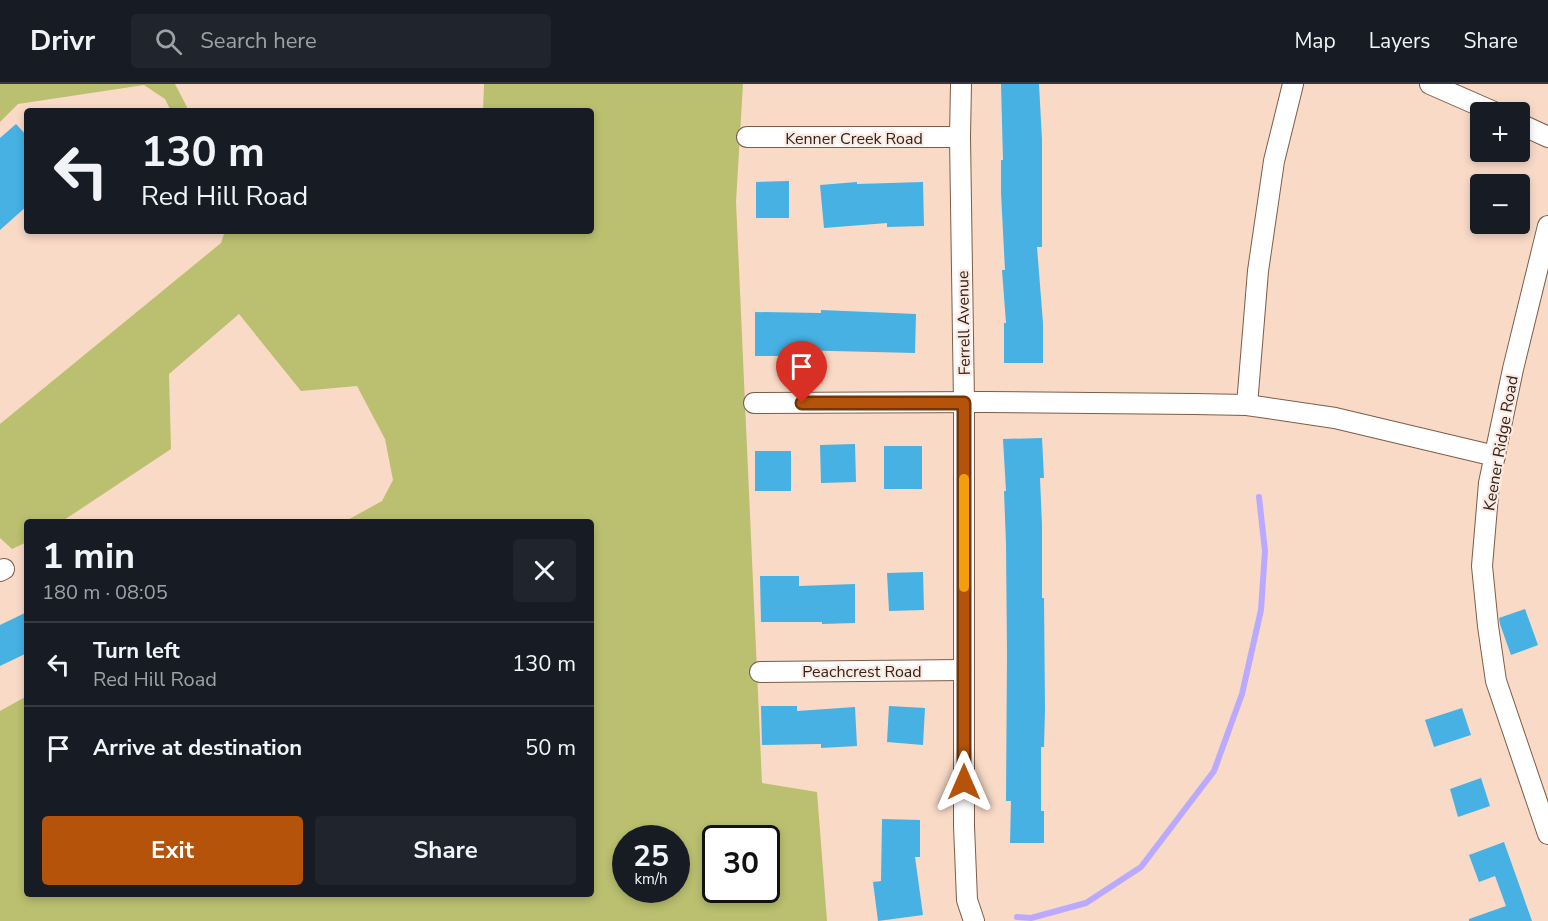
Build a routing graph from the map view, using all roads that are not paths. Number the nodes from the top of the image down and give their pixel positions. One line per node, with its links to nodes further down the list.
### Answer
1 (961, 84): 6 (street, Ferrell Avenue)
2 (1293, 84): 12 (street)
3 (1430, 84): 4 (street)
4 (1471, 102)
5 (1530, 129): 7 (street)
6 (960, 137): 8 (street, Kenner Creek Road); 11 (street, Ferrell Avenue)
7 (1548, 137)
8 (747, 138)
9 (1548, 226): 13 (street, Keener Ridge Road)
10 (754, 403): 11 (street)
11 (964, 403): 12 (street); 14 (street, Ferrell Avenue)
12 (1247, 405): 13 (street)
13 (1495, 456): 16 (street, Keener Ridge Road)
14 (964, 670): 15 (street, Peachcrest Road); 17 (street, Ferrell Avenue)
15 (760, 672)
16 (1548, 834)
17 (974, 921)

